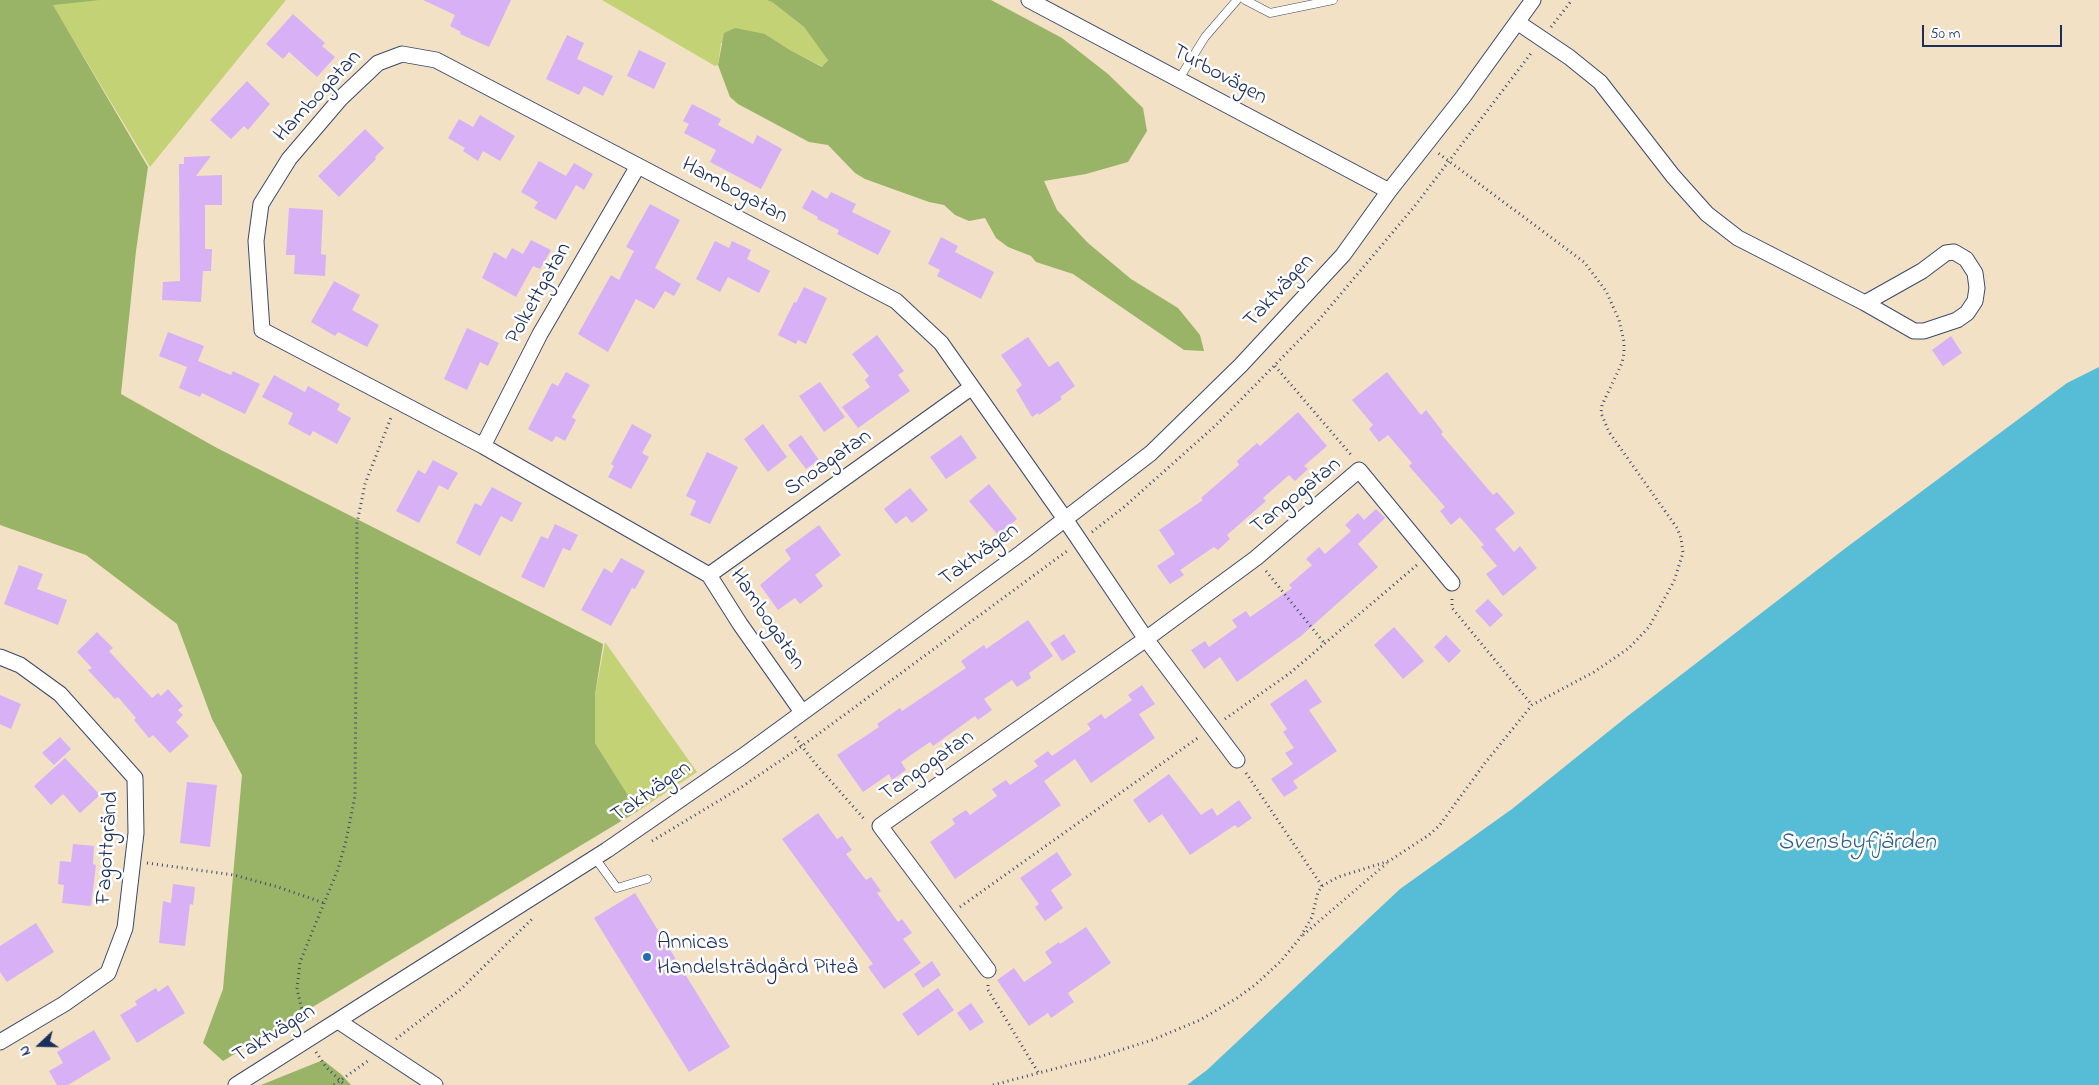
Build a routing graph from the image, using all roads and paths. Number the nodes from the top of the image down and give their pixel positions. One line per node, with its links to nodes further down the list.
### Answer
1 (1029, 0): 7 (street, Turbovägen)
2 (1237, 0): 7 (lane)
3 (1245, 0): 4 (lane)
4 (1333, 0)
5 (1533, 0): 6 (street, Taktvägen)
6 (1517, 22): 8 (street, Taktvägen); 11 (street)
7 (1180, 79): 10 (street, Turbovägen)
8 (1426, 144): 10 (street, Taktvägen); 25 (path)
9 (638, 166): 13 (street, Hambogatan); 14 (street, Hambogatan); 15 (street, Polkettgatan)
10 (1389, 191): 17 (street, Taktvägen)
11 (1866, 304): 11 (street)
12 (1275, 366): 16 (path)
13 (972, 387): 17 (street, Hambogatan); 20 (street, Snoagatan)
14 (397, 401): 15 (street, Hambogatan); 36 (path)
15 (483, 446): 20 (street, Hambogatan)
16 (1358, 470): 18 (street, Tangogatan); 19 (street, Tangogatan)
17 (1065, 519): 22 (street); 26 (street, Taktvägen)
18 (1429, 555): 21 (street, Tangogatan); 23 (path)
19 (1256, 558): 22 (street, Tangogatan); 23 (path)
20 (709, 575): 26 (street, Hambogatan)
21 (1452, 583): 25 (path)
22 (1146, 639): 28 (street); 30 (street, Tangogatan)
23 (1325, 644): 28 (path)
24 (0, 657): 32 (street, Fagottgränd)
25 (1532, 705): 33 (path)
26 (802, 712): 27 (street, Taktvägen)
27 (785, 724): 30 (path); 31 (street, Taktvägen)
28 (1212, 728): 29 (street); 37 (path)
29 (1237, 760): 35 (path)
30 (880, 826): 37 (street, Tangogatan)
31 (595, 858): 34 (lane); 40 (street, Taktvägen)
32 (132, 861): 36 (path); 42 (street, Fagottgränd)
33 (1389, 861): 35 (path); 38 (path)
34 (647, 878)
35 (1322, 886): 38 (path)
36 (324, 903): 41 (path)
37 (947, 916): 39 (street, Tangogatan)
38 (1300, 938): 43 (path)
39 (988, 970): 43 (path)
40 (338, 1021): 41 (street, Taktvägen); 46 (street, Taktvägen)
41 (310, 1038): 44 (street, Taktvägen); 45 (path)
42 (0, 1042)
43 (1038, 1072): 47 (path)
44 (236, 1085)
45 (345, 1085)
46 (435, 1085)
47 (993, 1085)

